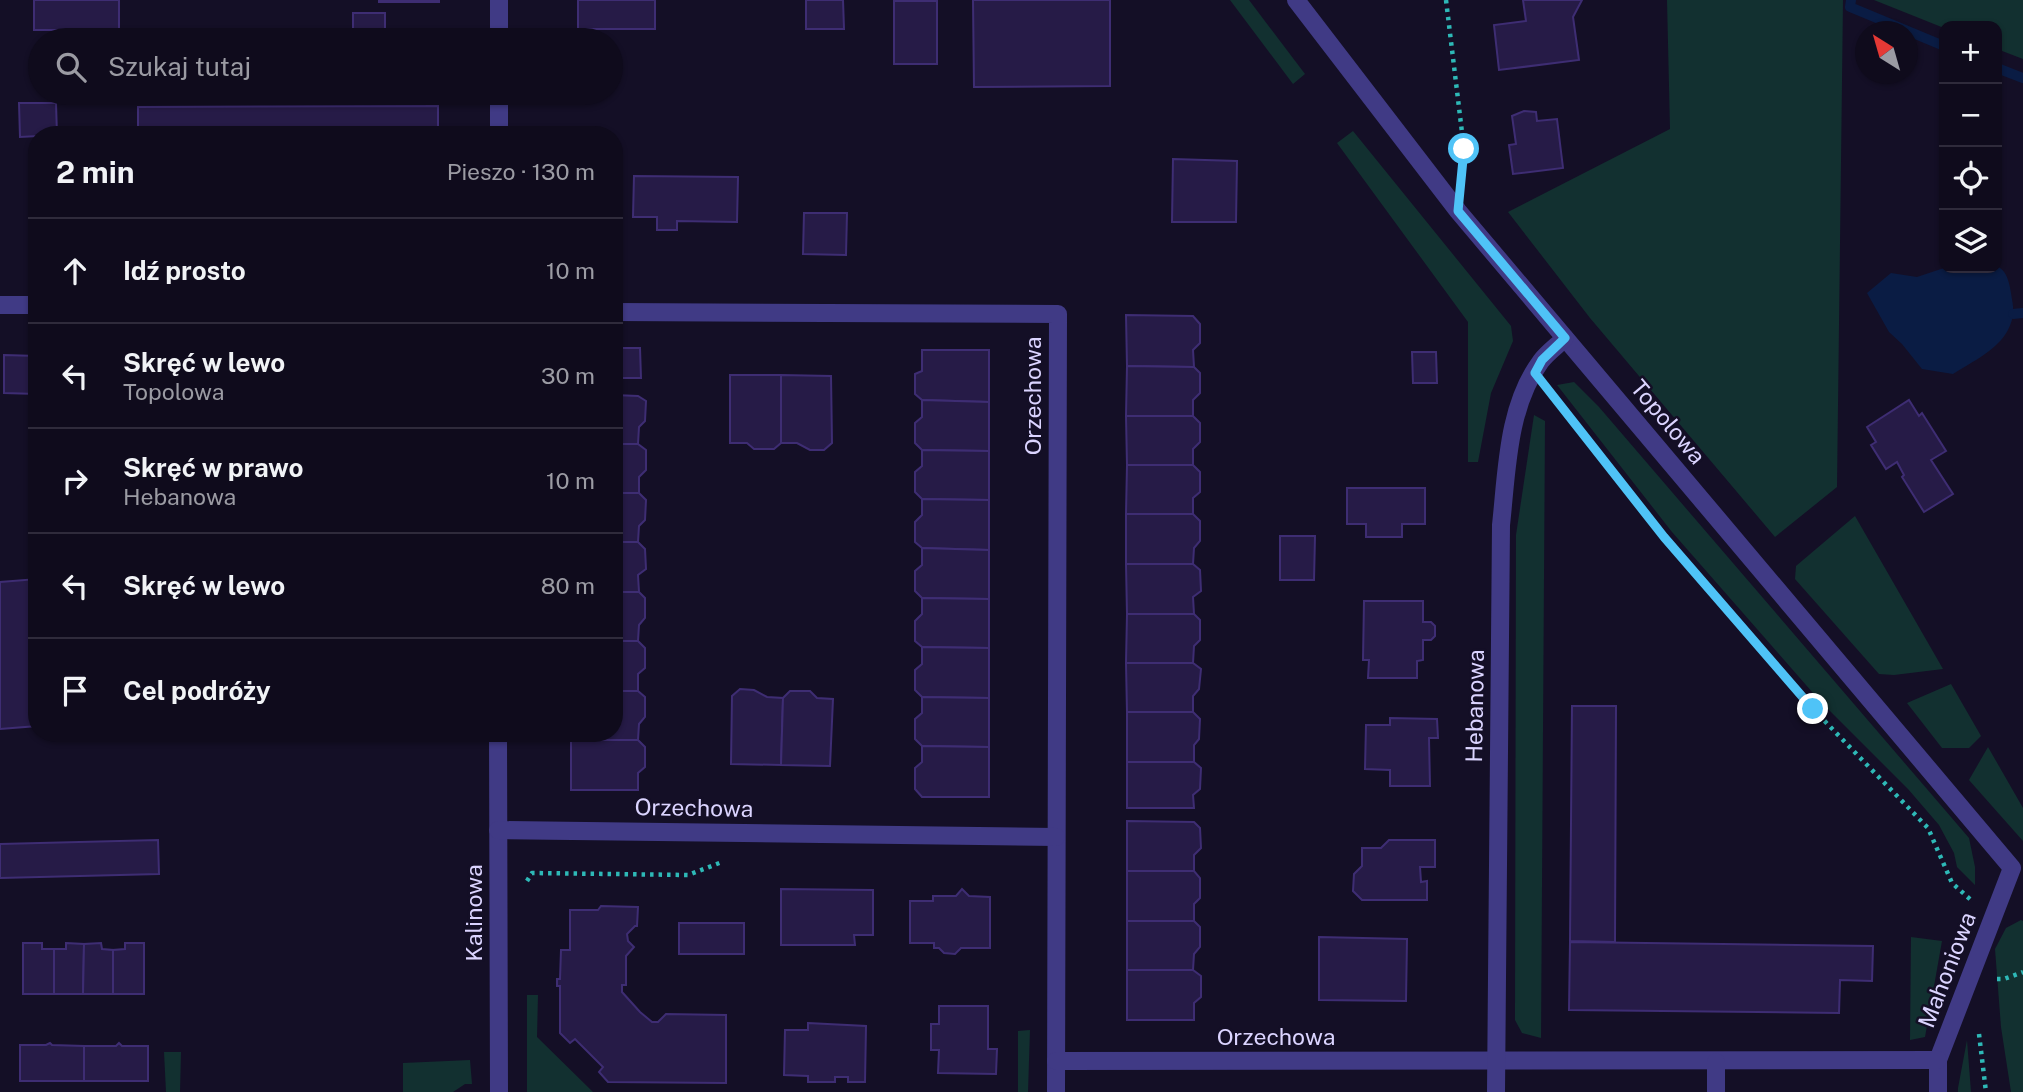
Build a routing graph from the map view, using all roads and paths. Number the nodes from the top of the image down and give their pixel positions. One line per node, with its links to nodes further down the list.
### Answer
1 (499, 0): 4 (street)
2 (1296, 0): 7 (street, Topolowa)
3 (1446, 0): 7 (path)
4 (499, 28)
5 (499, 105): 6 (street)
6 (499, 126)
7 (1458, 211): 11 (street, Topolowa)
8 (0, 305): 9 (street)
9 (28, 305)
10 (623, 312): 15 (street, Orzechowa)
11 (1565, 338): 12 (street, Hebanowa); 17 (street, Topolowa)
12 (1535, 373): 19 (path); 22 (street, Hebanowa)
13 (498, 742): 14 (street, Kalinowa)
14 (498, 830): 15 (street, Orzechowa); 24 (street, Kalinowa)
15 (1056, 837): 21 (street, Orzechowa)
16 (731, 858): 18 (path)
17 (2012, 868): 19 (street, Mahoniowa)
18 (524, 886)
19 (1993, 919): 20 (street, Mahoniowa)
20 (1938, 1060): 23 (street, Orzechowa); 28 (street, Mahoniowa)
21 (1056, 1061): 22 (street, Orzechowa); 25 (street, Orzechowa)
22 (1496, 1061): 23 (street, Orzechowa); 26 (street, Hebanowa)
23 (1716, 1062): 27 (street)
24 (499, 1092)
25 (1056, 1092)
26 (1496, 1092)
27 (1716, 1092)
28 (1938, 1092)

